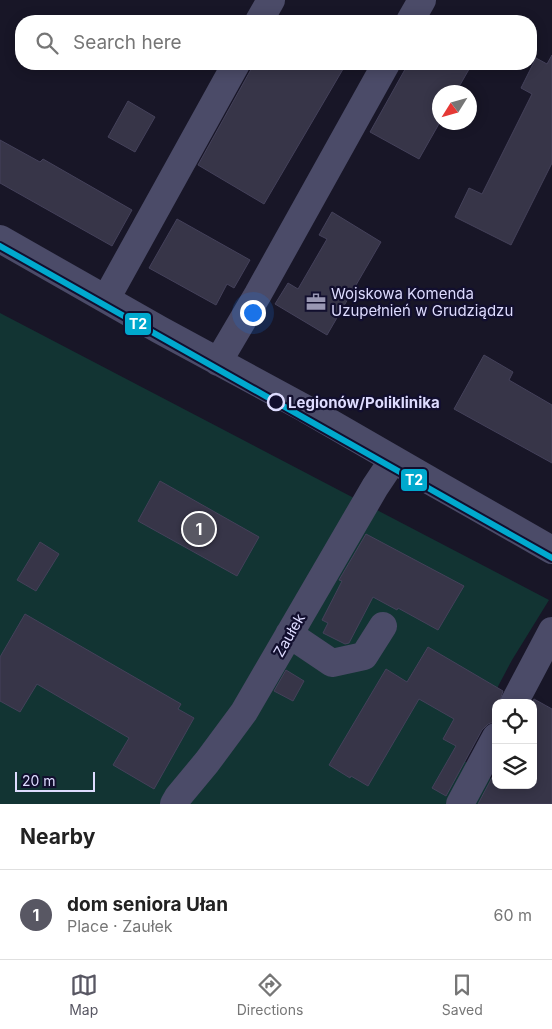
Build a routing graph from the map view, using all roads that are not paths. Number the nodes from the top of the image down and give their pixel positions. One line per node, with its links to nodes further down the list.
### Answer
1 (271, 0): 3 (street)
2 (422, 0): 4 (street)
3 (262, 15)
4 (413, 15)
5 (233, 70): 8 (street)
6 (383, 70): 9 (street)
7 (0, 239): 8 (street)
8 (106, 299): 9 (street)
9 (218, 362): 10 (street)
10 (393, 460): 11 (street); 14 (street, Zaułek)
11 (552, 550)
12 (383, 626): 14 (street)
13 (552, 631): 15 (street)
14 (289, 634): 17 (street, Zaułek)
15 (516, 699)
16 (492, 744): 18 (street)
17 (174, 804)
18 (460, 804)

